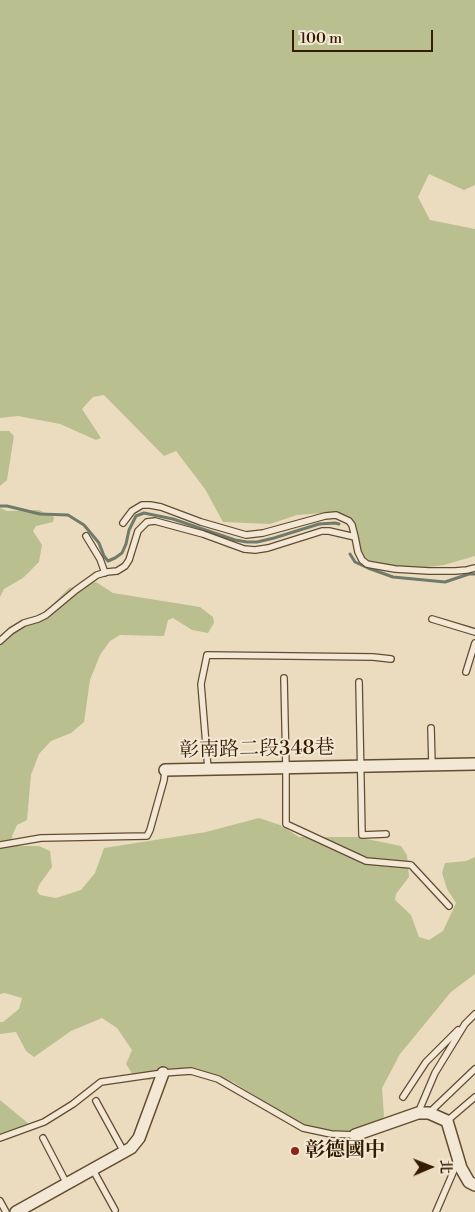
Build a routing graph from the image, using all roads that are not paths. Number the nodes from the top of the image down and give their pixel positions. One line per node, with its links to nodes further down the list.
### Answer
1 (123, 523): 3 (lane)
2 (86, 536): 5 (lane)
3 (355, 537): 4 (lane); 5 (lane)
4 (475, 568)
5 (105, 573): 8 (lane)
6 (432, 619): 7 (lane)
7 (475, 632)
8 (0, 641)
9 (475, 643): 11 (lane)
10 (391, 659): 19 (lane)
11 (466, 672)
12 (284, 678): 18 (lane)
13 (359, 682): 17 (lane)
14 (431, 728): 16 (lane)
15 (475, 764): 16 (street, 彰南路二段348巷)
16 (432, 765): 17 (street, 彰南路二段348巷)
17 (361, 766): 18 (street, 彰南路二段348巷); 21 (lane)
18 (286, 768): 19 (street, 彰南路二段348巷); 23 (lane)
19 (208, 769): 20 (street, 彰南路二段348巷)
20 (165, 770): 22 (lane, 彰南路二段348巷)
21 (386, 834)
22 (0, 845)
23 (449, 906)
24 (475, 1014): 25 (lane)
25 (465, 1024): 28 (lane); 31 (lane)
26 (475, 1069): 31 (lane)
27 (163, 1073): 33 (lane); 34 (lane); 36 (street)
28 (403, 1097)
29 (475, 1097): 32 (lane)
30 (96, 1101): 36 (lane)
31 (423, 1113): 32 (street); 33 (street)
32 (448, 1121): 37 (street)
33 (354, 1135)
34 (0, 1138)
35 (43, 1138): 39 (lane)
36 (124, 1152): 38 (street)
37 (459, 1161): 40 (street); 45 (lane)
38 (93, 1170): 39 (street); 42 (lane)
39 (67, 1184): 44 (street)
40 (475, 1185)
41 (0, 1201): 43 (lane)
42 (115, 1210)
43 (6, 1212)
44 (16, 1212)
45 (436, 1212)

